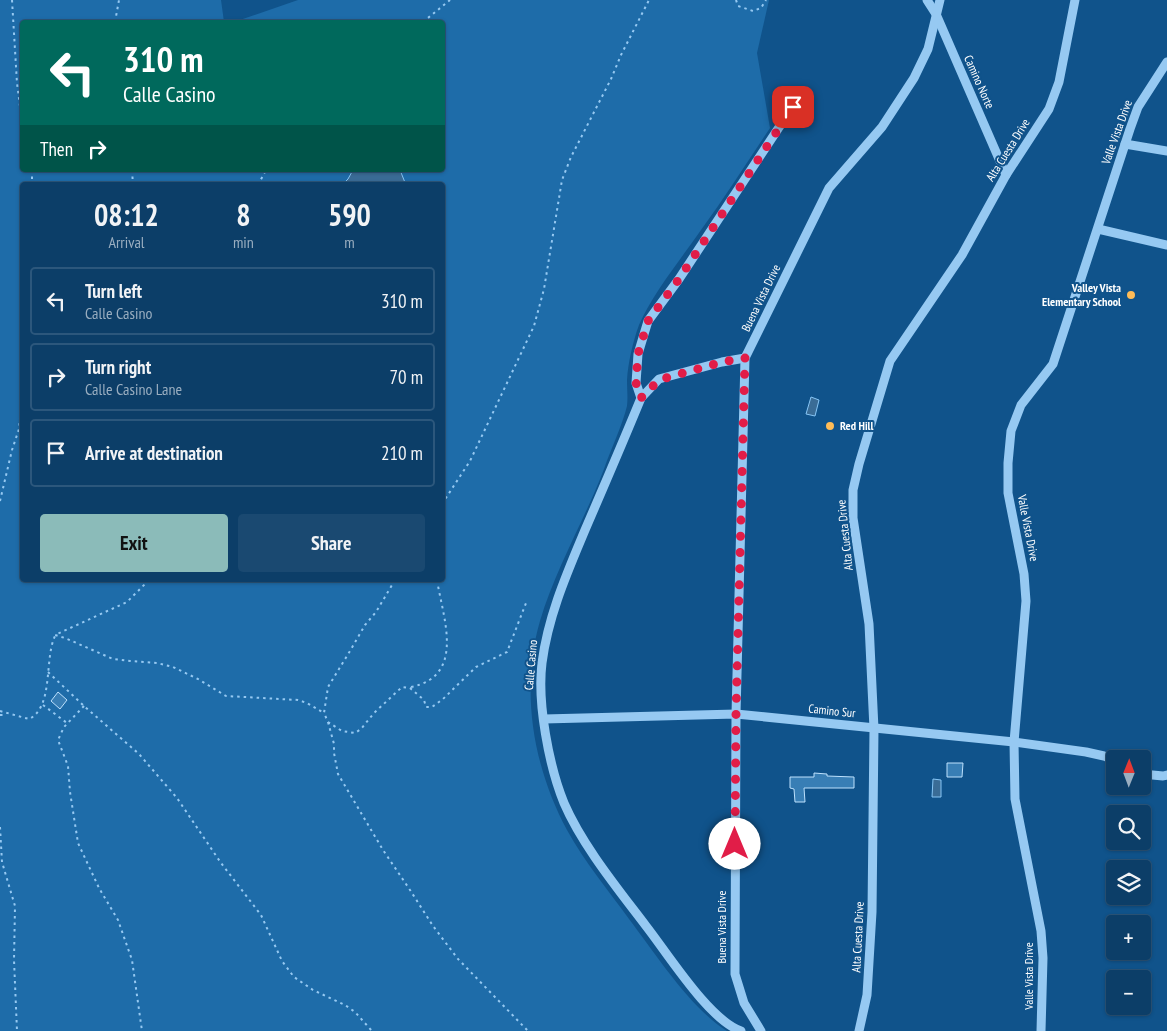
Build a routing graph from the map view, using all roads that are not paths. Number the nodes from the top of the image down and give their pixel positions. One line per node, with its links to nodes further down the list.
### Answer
1 (927, 0): 4 (street, Camino Norte)
2 (940, 0): 4 (street, Buena Vista Drive)
3 (1075, 0): 9 (street, Alta Cuesta Drive)
4 (936, 14): 9 (street, Camino Norte); 12 (street, Buena Vista Drive)
5 (1167, 62): 7 (street, Valle Vista Drive)
6 (803, 91): 13 (street)
7 (1125, 144): 8 (street); 10 (street, Valle Vista Drive)
8 (1167, 151)
9 (1006, 175): 16 (street, Alta Cuesta Drive)
10 (1098, 229): 11 (street); 17 (street, Valle Vista Drive)
11 (1167, 245)
12 (745, 358): 13 (street, Calle Casino); 14 (street, Buena Vista Drive)
13 (641, 398): 15 (street, Calle Casino)
14 (736, 714): 15 (street, Camino Sur); 16 (street, Camino Sur); 22 (street, Buena Vista Drive)
15 (544, 719): 21 (street, Calle Casino)
16 (874, 729): 17 (street, Camino Sur); 23 (street, Alta Cuesta Drive)
17 (1014, 742): 18 (street, Camino Sur); 24 (street, Valle Vista Drive)
18 (1106, 757)
19 (1151, 775): 20 (street)
20 (1167, 775)
21 (741, 1031)
22 (761, 1031)
23 (859, 1031)
24 (1041, 1031)

